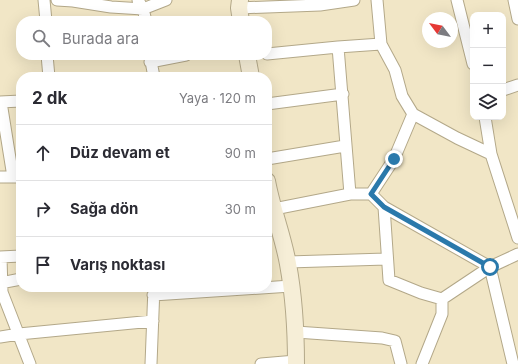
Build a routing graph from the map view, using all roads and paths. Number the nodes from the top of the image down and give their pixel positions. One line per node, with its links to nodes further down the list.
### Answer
1 (44, 0): 10 (street)
2 (57, 0): 8 (street)
3 (166, 0): 8 (street)
4 (354, 0): 9 (street)
5 (377, 0): 13 (street)
6 (457, 0): 15 (street)
7 (514, 0): 12 (street)
8 (140, 4): 11 (street)
9 (240, 10)
10 (46, 16)
11 (144, 16)
12 (518, 19)
13 (381, 44): 14 (street); 29 (street)
14 (338, 47): 16 (street); 25 (street)
15 (470, 52)
16 (272, 54)
17 (48, 60): 20 (street)
18 (150, 60): 21 (street)
19 (249, 60): 22 (street)
20 (49, 72)
21 (153, 72)
22 (251, 72)
23 (518, 84): 24 (street)
24 (506, 89)
25 (343, 94): 28 (street); 31 (street)
26 (16, 101): 27 (street)
27 (1, 102): 34 (street)
28 (272, 103)
29 (413, 114): 32 (street); 38 (street)
30 (485, 120): 32 (street)
31 (345, 146): 33 (street); 37 (street)
32 (491, 154): 42 (street)
33 (272, 158)
34 (16, 172)
35 (0, 177): 36 (street)
36 (16, 177)
37 (350, 194): 38 (street); 39 (street)
38 (371, 194): 40 (street)
39 (272, 203)
40 (384, 207): 46 (street); 48 (street)
41 (272, 210): 47 (street)
42 (518, 238)
43 (518, 254): 48 (street)
44 (16, 256): 45 (street)
45 (1, 257): 50 (street)
46 (386, 259): 47 (street); 54 (street)
47 (288, 262): 51 (street)
48 (490, 267): 54 (street); 65 (street)
49 (16, 280): 50 (street)
50 (1, 283): 57 (street)
51 (291, 286): 52 (street); 56 (street)
52 (272, 287)
53 (154, 292): 55 (street)
54 (442, 299): 64 (street)
55 (153, 321): 57 (street); 61 (street)
56 (296, 332): 59 (street); 63 (street)
57 (19, 334): 58 (street); 60 (street)
58 (0, 337)
59 (296, 362): 62 (street)
60 (30, 364)
61 (152, 364)
62 (261, 364)
63 (401, 364)
64 (422, 364)
65 (513, 364)

